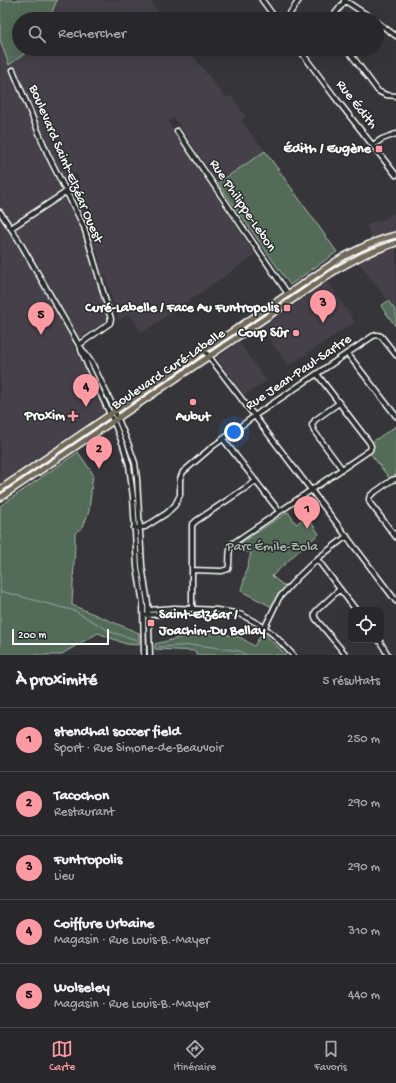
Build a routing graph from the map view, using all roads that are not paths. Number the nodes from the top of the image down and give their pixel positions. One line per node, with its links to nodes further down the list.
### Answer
1 (262, 0): 4 (street)
2 (299, 0): 5 (street)
3 (345, 0): 6 (street); 7 (street)
4 (271, 12)
5 (291, 12)
6 (336, 12)
7 (363, 12)
8 (384, 27): 9 (street)
9 (396, 36)
10 (304, 56): 16 (street, Rue Édith)
11 (351, 56): 13 (street)
12 (13, 70): 18 (street, Boulevard Saint-Elzéar Ouest)
13 (396, 96)
14 (177, 131): 23 (street, Rue Philippe-Lebon)
15 (396, 134): 16 (street)
16 (373, 145): 17 (street, Rue Édith)
17 (396, 175)
18 (66, 192): 20 (street); 24 (street, Boulevard Saint-Elzéar Ouest)
19 (0, 212): 20 (street)
20 (11, 228): 24 (street)
21 (396, 235): 23 (main road, Boulevard Curé-Labelle)
22 (396, 243): 28 (main road, Boulevard Curé-Labelle)
23 (288, 294): 25 (main road, Boulevard Curé-Labelle)
24 (79, 344): 31 (street)
25 (204, 350): 28 (street); 31 (main road, Boulevard Curé-Labelle)
26 (347, 353): 27 (street, Rue Jean-Paul-Sartre); 29 (street, Rue Jean-Paul-Sartre); 33 (street)
27 (396, 355)
28 (209, 357): 32 (street); 34 (main road, Boulevard Curé-Labelle)
29 (317, 374): 30 (street); 32 (street, Rue Jean-Paul-Sartre)
30 (339, 403): 36 (street); 36 (street)
31 (113, 412): 34 (street); 39 (main road, Boulevard Curé-Labelle)
32 (254, 416): 35 (street, Rue Jean-Paul-Sartre); 40 (street)
33 (396, 416)
34 (116, 420): 41 (main road, Boulevard Curé-Labelle); 43 (street); 44 (street)
35 (223, 439): 38 (street); 43 (street, Rue Jean-Paul-Sartre)
36 (342, 469): 40 (street)
37 (396, 480): 46 (street)
38 (256, 481): 42 (street); 48 (street)
39 (0, 489)
40 (311, 490): 42 (street); 45 (street)
41 (0, 498)
42 (279, 511): 48 (street)
43 (140, 527): 44 (street, Rue Jean-Paul-Sartre); 54 (street)
44 (134, 528): 53 (street)
45 (347, 536): 47 (street); 50 (street)
46 (396, 537)
47 (317, 559): 49 (street); 55 (street)
48 (192, 570): 52 (street)
49 (340, 589): 51 (street); 60 (street)
50 (396, 601)
51 (354, 607)
52 (192, 609): 54 (street); 55 (street)
53 (143, 612): 54 (street); 57 (street)
54 (149, 612): 58 (street)
55 (265, 628): 59 (street)
56 (381, 643): 61 (street)
57 (144, 655)
58 (150, 655)
59 (293, 655)
60 (346, 655)
61 (388, 655)

